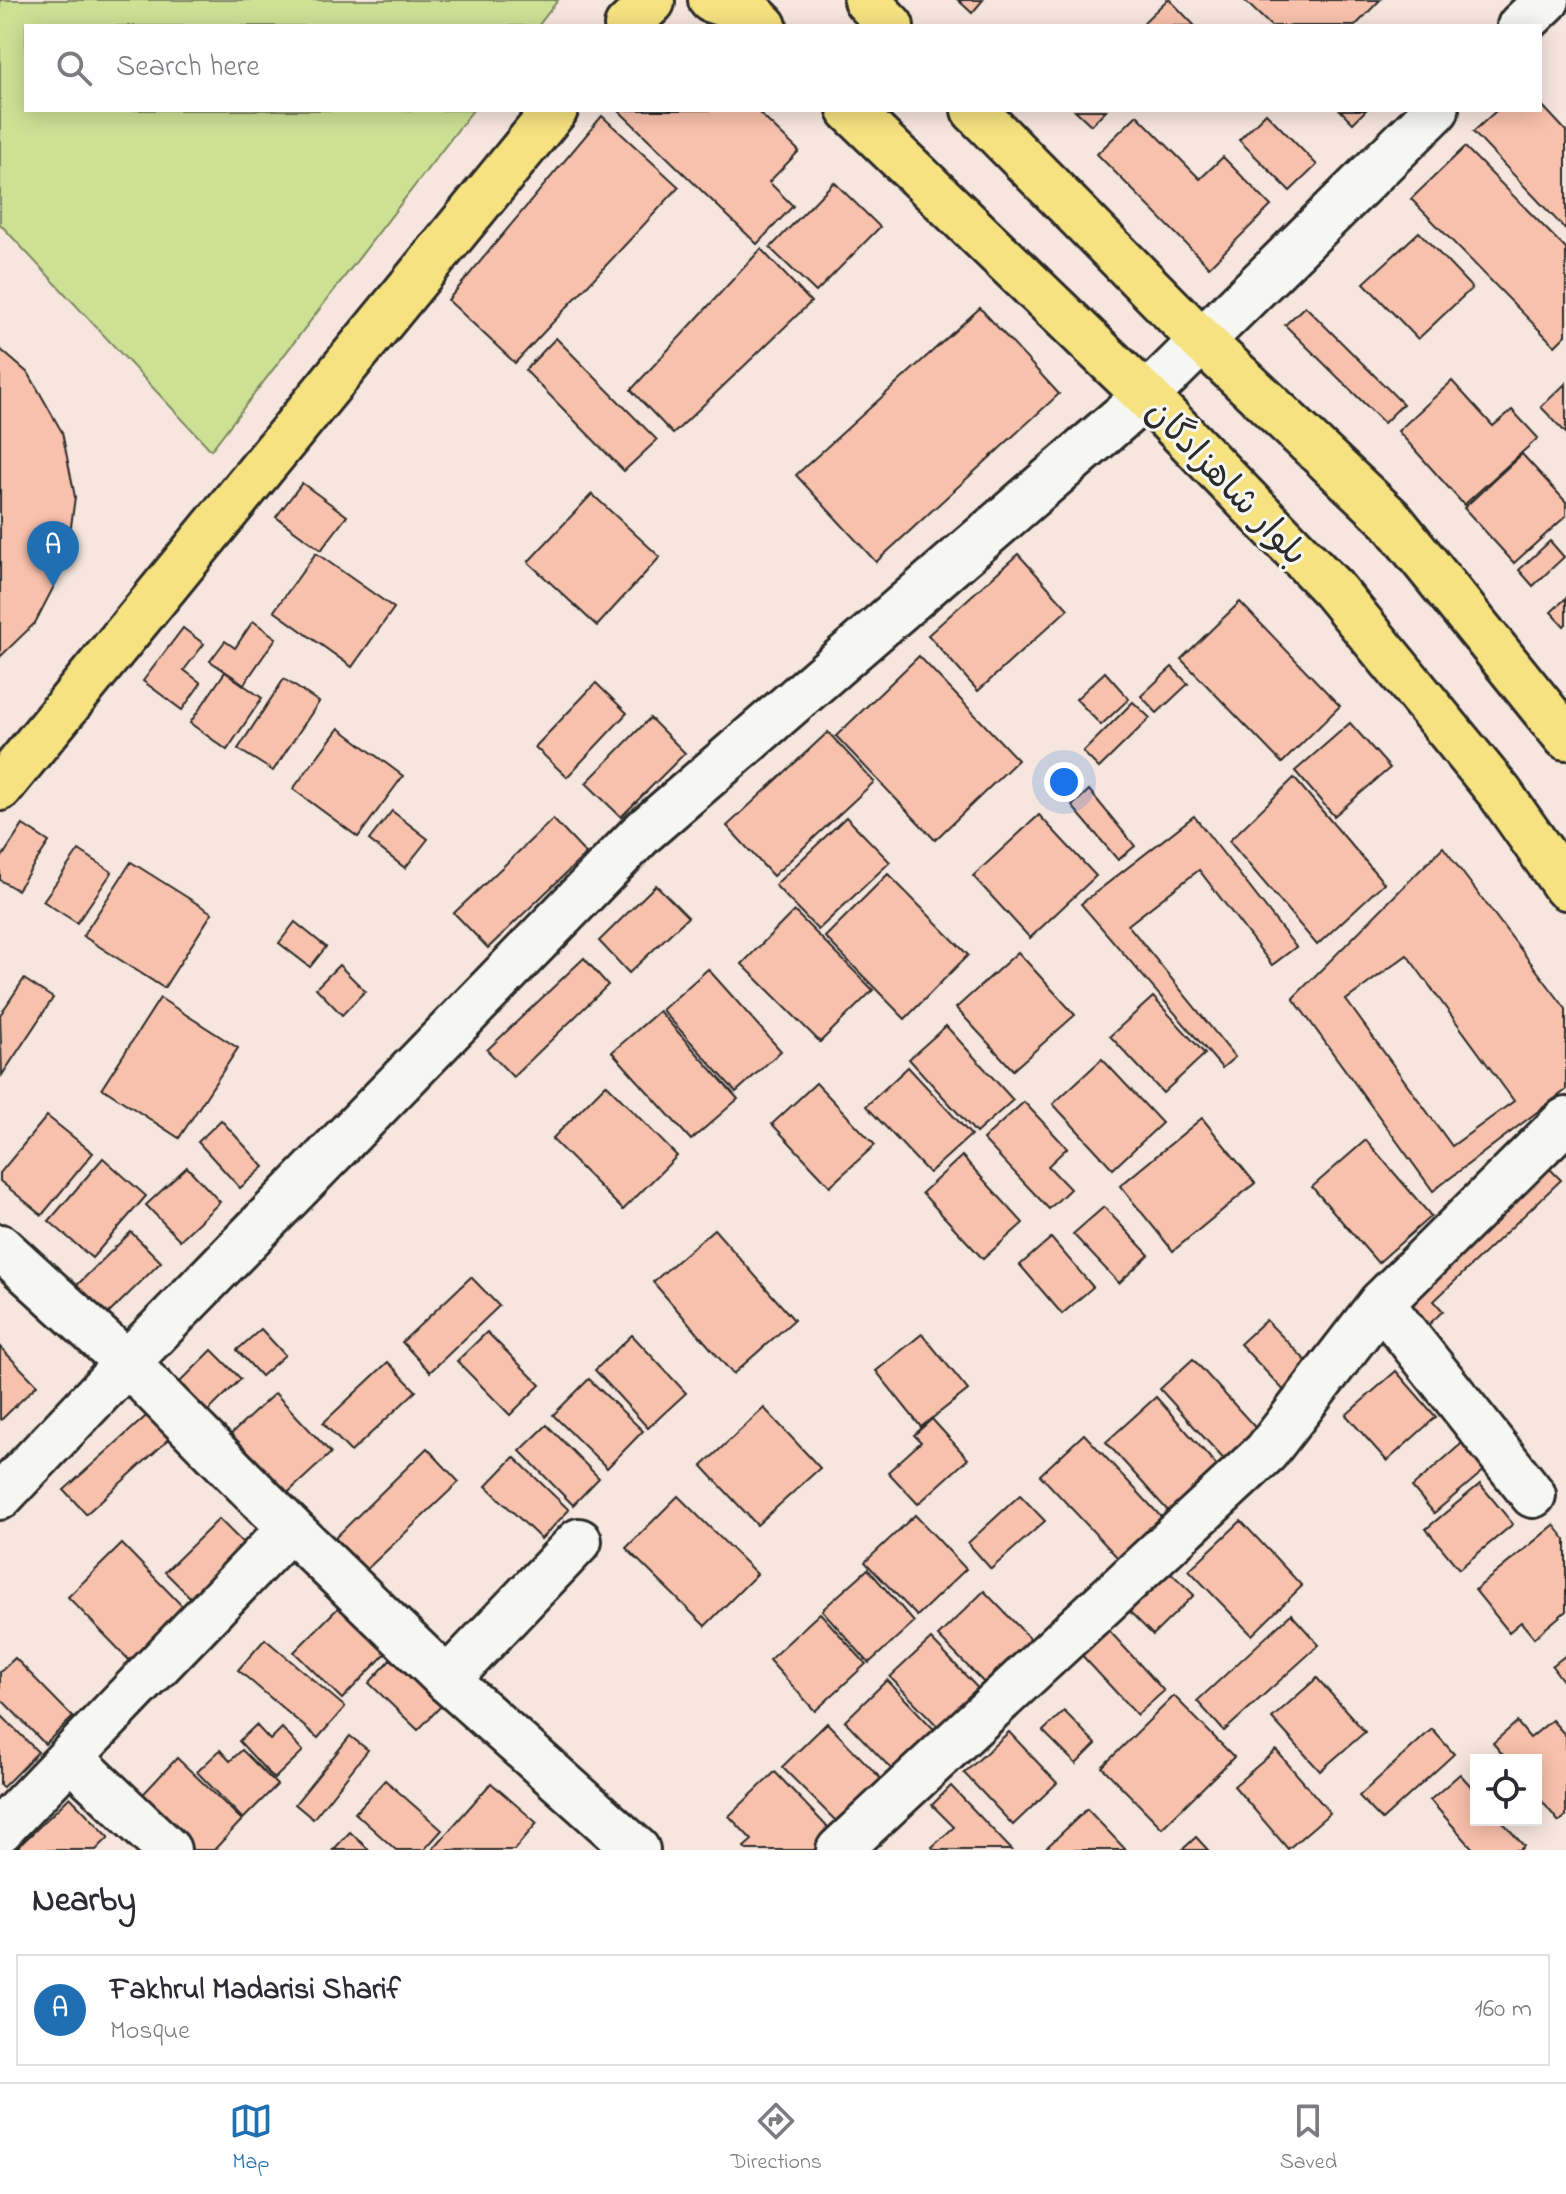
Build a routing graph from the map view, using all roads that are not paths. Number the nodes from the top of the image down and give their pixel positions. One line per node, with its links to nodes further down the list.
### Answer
1 (711, 0): 4 (main road)
2 (866, 0): 5 (main road)
3 (1547, 0): 6 (street)
4 (762, 24)
5 (889, 24)
6 (1522, 24)
7 (553, 112): 14 (main road)
8 (852, 112): 12 (main road, بلوار شاهزادگان)
9 (976, 112): 11 (main road)
10 (1434, 112): 11 (street)
11 (1203, 342): 12 (street); 13 (main road)
12 (1146, 396): 15 (main road, بلوار شاهزادگان); 19 (street)
13 (1566, 737)
14 (0, 788)
15 (1566, 887)
16 (1566, 1120): 18 (street)
17 (0, 1247): 19 (street)
18 (1381, 1303): 20 (street); 29 (street)
19 (127, 1363): 21 (street); 22 (street)
20 (1533, 1495)
21 (0, 1497)
22 (290, 1528): 24 (street); 25 (street)
23 (579, 1541): 24 (street)
24 (447, 1680): 28 (street)
25 (71, 1758): 26 (street); 27 (street)
26 (0, 1830)
27 (168, 1850)
28 (637, 1850)
29 (839, 1850)

